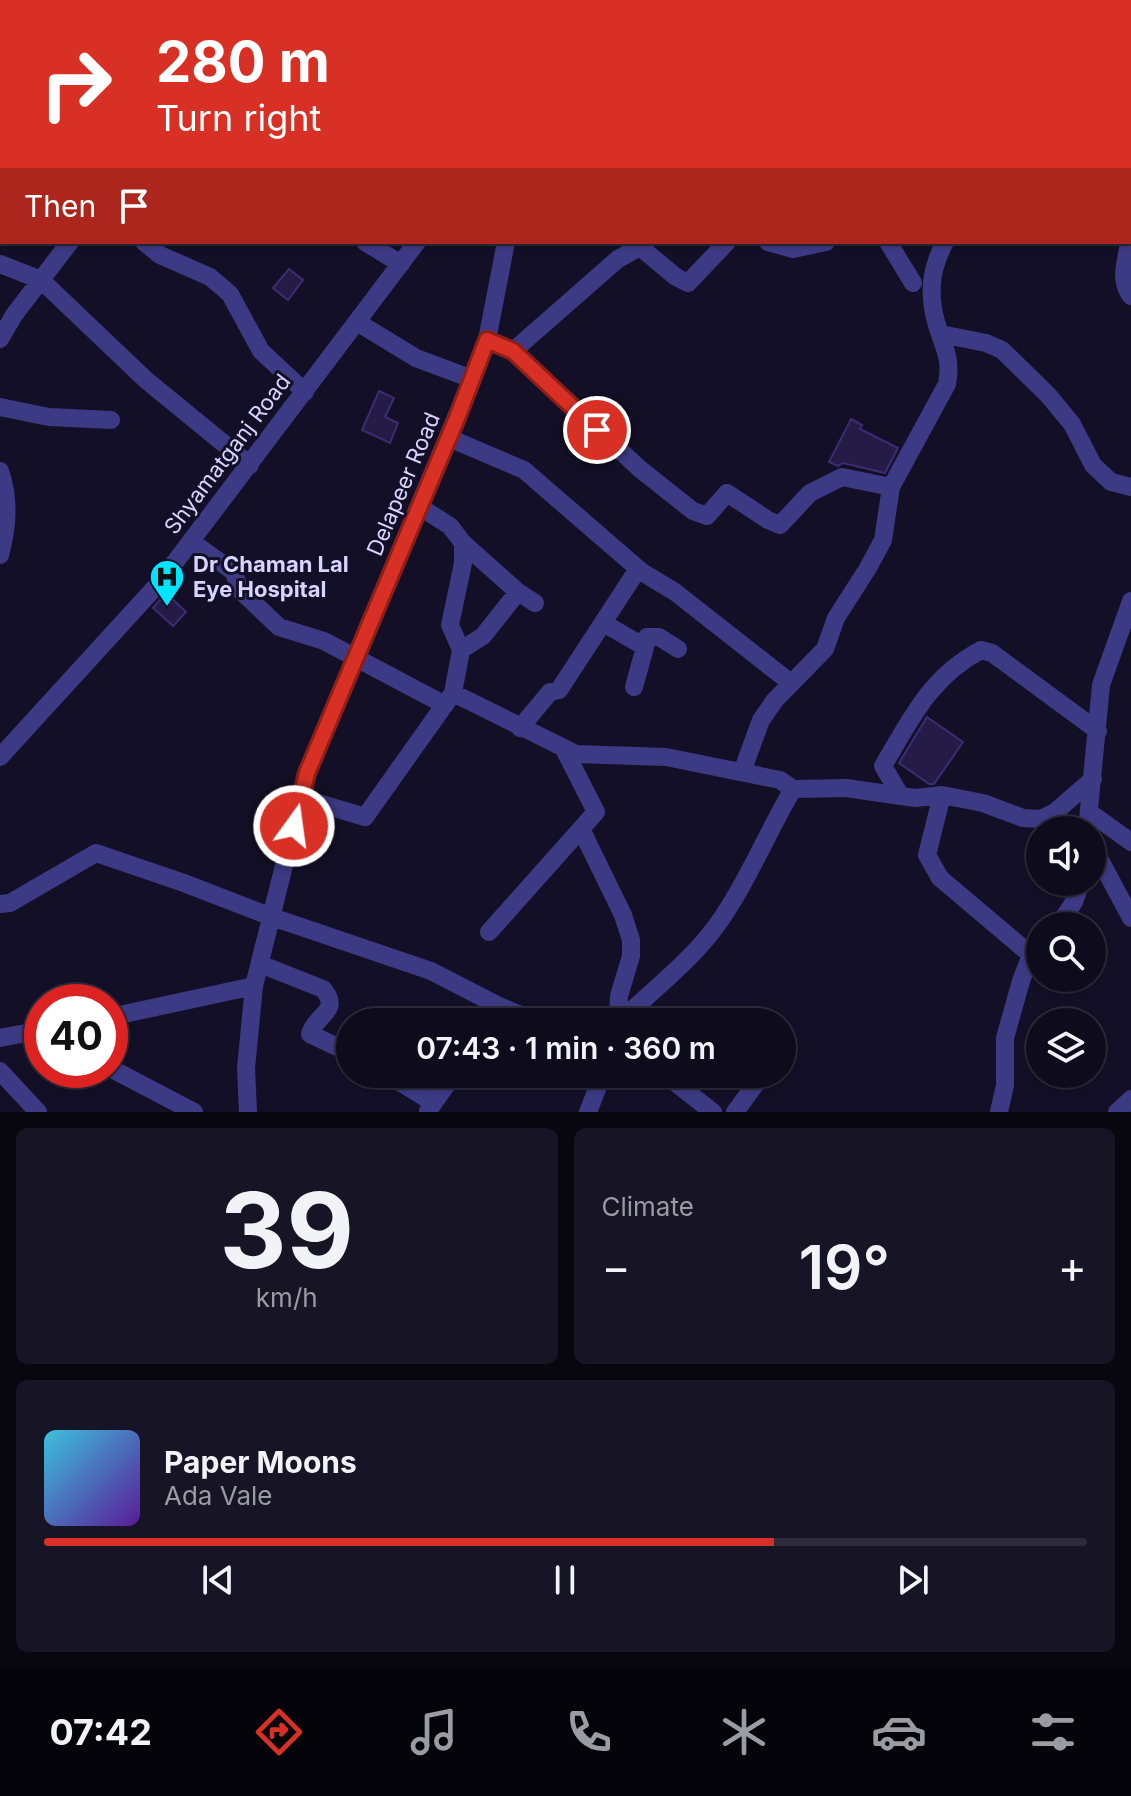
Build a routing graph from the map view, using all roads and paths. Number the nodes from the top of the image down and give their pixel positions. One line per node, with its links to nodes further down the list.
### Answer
1 (68, 244): 14 (street)
2 (146, 244): 23 (street)
3 (368, 244): 13 (street)
4 (416, 244): 13 (street, Shyamatganj Road)
5 (506, 244): 20 (street, Delapeer Road)
6 (725, 244): 21 (street)
7 (775, 244): 8 (street)
8 (817, 244)
9 (889, 244): 15 (street)
10 (944, 244): 18 (street)
11 (1129, 244): 16 (street)
12 (0, 264): 14 (street)
13 (401, 264): 17 (street, Shyamatganj Road)
14 (41, 280): 19 (street); 27 (street)
15 (913, 283)
16 (1131, 296)
17 (357, 322): 22 (street); 23 (street, Shyamatganj Road)
18 (941, 334): 29 (street); 30 (street)
19 (0, 339)
20 (487, 340): 21 (street); 22 (street, Delapeer Road)
21 (513, 351): 29 (street)
22 (472, 379): 26 (street, Delapeer Road)
23 (305, 392): 27 (street, Shyamatganj Road)
24 (0, 407): 25 (street)
25 (111, 420)
26 (449, 438): 31 (street, Delapeer Road); 35 (street)
27 (250, 465): 32 (street, Shyamatganj Road)
28 (0, 471): 34 (street)
29 (891, 487): 44 (street)
30 (1131, 487)
31 (420, 507): 33 (street); 43 (street, Delapeer Road)
32 (192, 542): 43 (street); 50 (street, Shyamatganj Road)
33 (463, 543): 36 (street); 42 (street)
34 (0, 555)
35 (638, 569): 39 (street); 44 (street)
36 (518, 592): 38 (street); 42 (street)
37 (1131, 601): 48 (street)
38 (535, 603)
39 (603, 623): 40 (street); 47 (street)
40 (645, 647): 41 (street); 45 (street)
41 (678, 649)
42 (461, 650): 46 (street)
43 (356, 657): 46 (street); 56 (street, Delapeer Road)
44 (791, 683): 51 (street)
45 (634, 687)
46 (449, 699): 47 (street); 56 (street)
47 (520, 728): 49 (street)
48 (1098, 731): 52 (street); 54 (street)
49 (565, 751): 51 (street); 58 (street)
50 (0, 757)
51 (742, 772): 53 (street)
52 (1093, 779): 55 (street); 57 (street)
53 (793, 789): 54 (street); 72 (street)
54 (900, 795): 55 (street)
55 (942, 795): 66 (street)
56 (301, 798): 63 (street, Delapeer Road)
57 (1089, 816)
58 (581, 829): 65 (street); 71 (street)
59 (1106, 830): 60 (street)
60 (1131, 842)
61 (1106, 872): 64 (street)
62 (0, 904): 63 (street)
63 (272, 917): 67 (street, Delapeer Road); 70 (street)
64 (1131, 918)
65 (489, 932)
66 (1026, 942)
67 (260, 964): 69 (street, Delapeer Road); 76 (street)
68 (1026, 978): 92 (street)
69 (254, 986): 73 (street); 88 (street, Delapeer Road)
70 (485, 1008)
71 (619, 1008)
72 (634, 1008)
73 (128, 1013)
74 (24, 1033): 75 (street)
75 (0, 1038)
76 (336, 1046)
77 (0, 1071): 86 (street)
78 (128, 1077): 87 (street)
79 (405, 1088): 85 (street)
80 (445, 1088): 85 (street)
81 (597, 1088): 89 (street)
82 (682, 1088): 90 (street)
83 (753, 1088): 91 (street)
84 (1131, 1099): 93 (street)
85 (431, 1108)
86 (38, 1112)
87 (194, 1112)
88 (248, 1112)
89 (588, 1112)
90 (713, 1112)
91 (735, 1112)
92 (999, 1112)
93 (1117, 1112)

